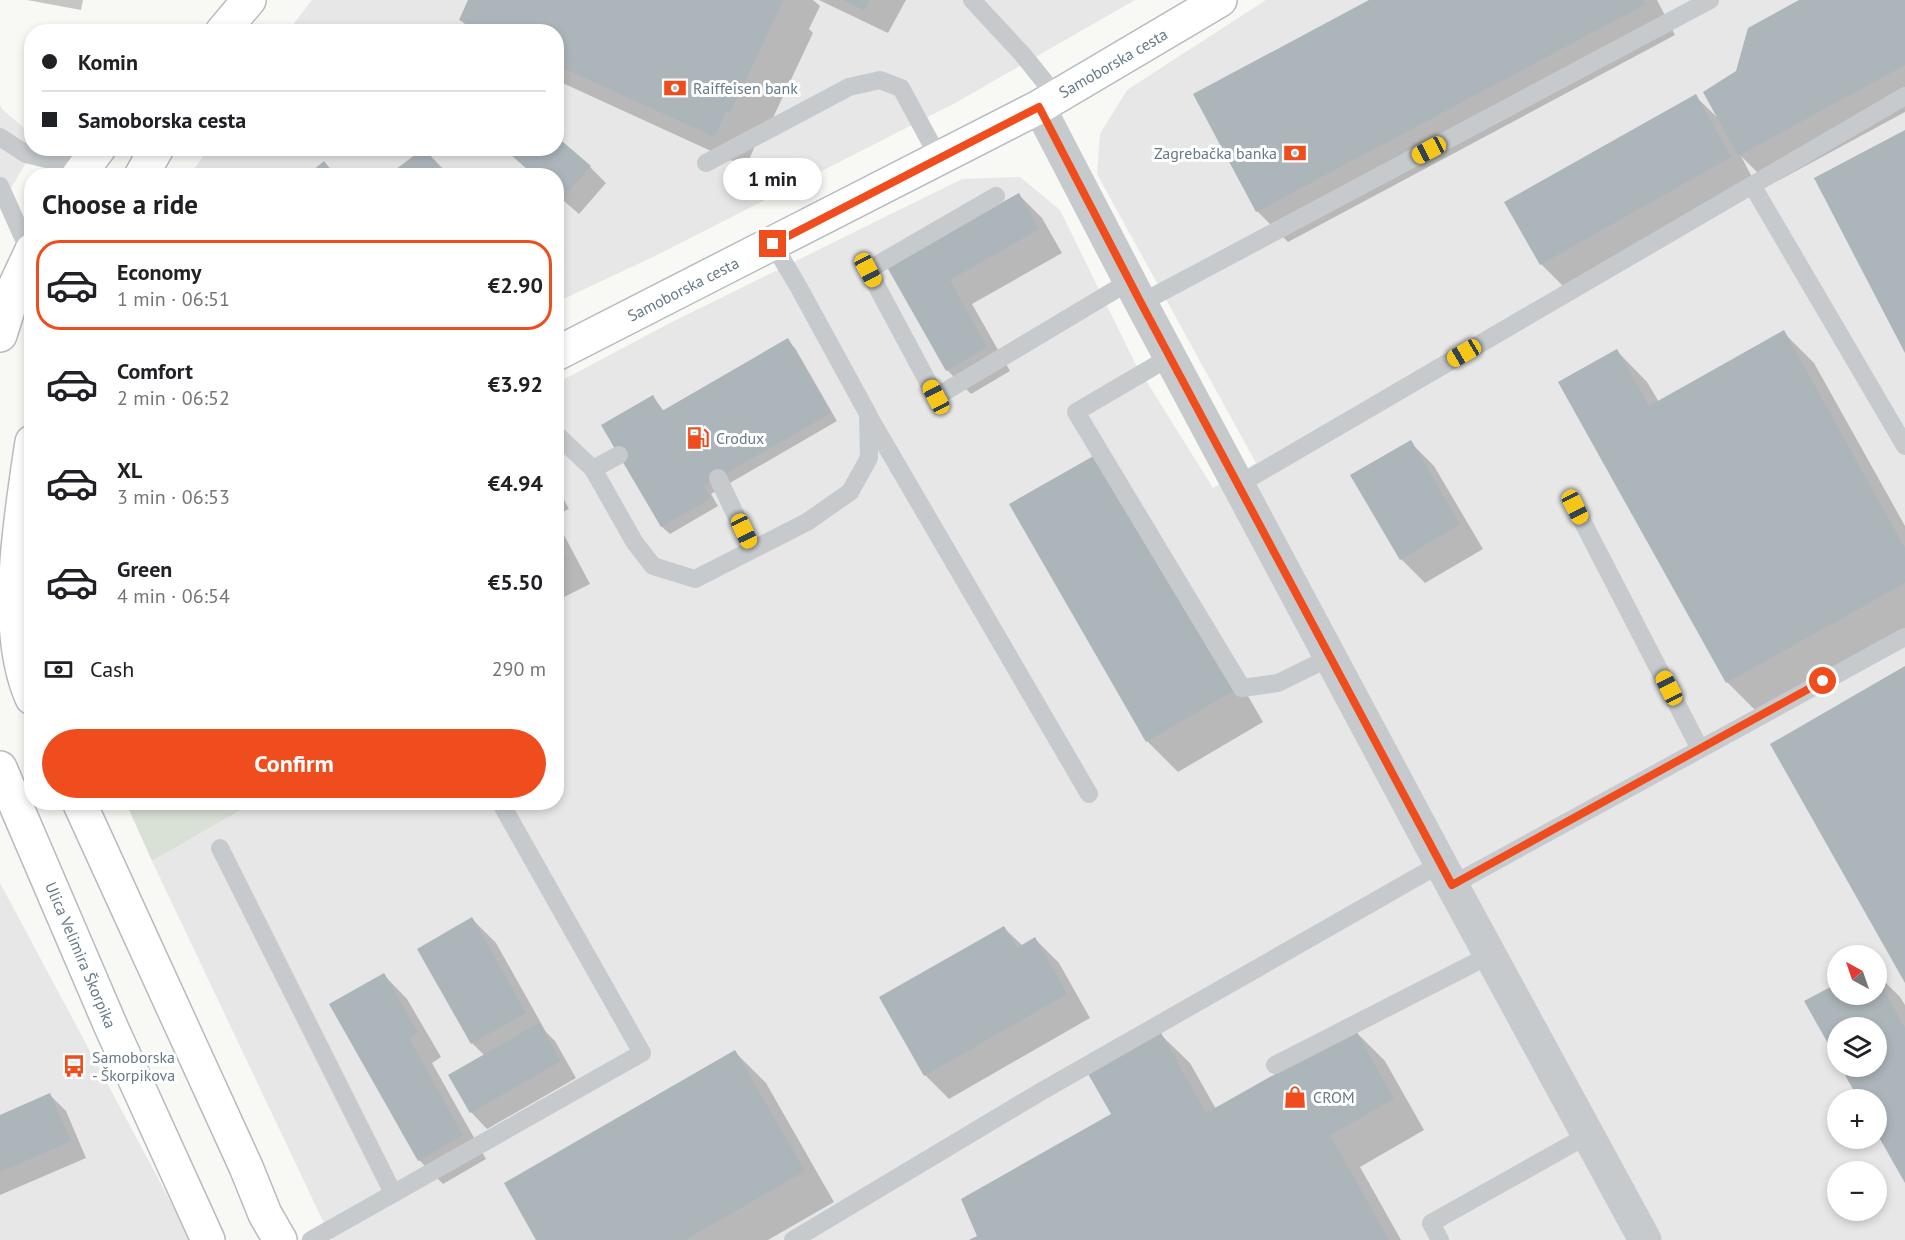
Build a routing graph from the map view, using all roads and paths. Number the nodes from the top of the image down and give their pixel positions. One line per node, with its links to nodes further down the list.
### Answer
1 (249, 0): 5 (main road)
2 (972, 0): 7 (lane)
3 (1220, 0): 7 (main road, Samoborska cesta)
4 (1700, 2): 21 (lane)
5 (229, 24)
6 (1905, 96): 14 (lane)
7 (1047, 102): 11 (main road, Samoborska cesta); 21 (street)
8 (0, 137): 9 (lane)
9 (24, 153)
10 (38, 156): 13 (lane)
11 (939, 158): 12 (lane); 18 (main road, Samoborska cesta)
12 (706, 163)
13 (87, 164)
14 (1752, 185): 27 (lane); 31 (lane)
15 (0, 186): 17 (lane)
16 (996, 196): 21 (lane)
17 (24, 236)
18 (773, 244): 23 (main road, Samoborska cesta); 25 (lane)
19 (24, 261): 20 (main road)
20 (8, 284): 22 (main road)
21 (1135, 292): 24 (street)
22 (0, 335)
23 (564, 350)
24 (1170, 357): 31 (street); 37 (lane)
25 (861, 403): 34 (lane); 41 (lane)
26 (564, 442): 29 (lane)
27 (1905, 447)
28 (619, 455): 29 (lane)
29 (593, 469): 34 (lane)
30 (718, 478): 34 (lane)
31 (1238, 485): 37 (street)
32 (24, 495): 35 (main road)
33 (1575, 507): 39 (lane)
34 (752, 549)
35 (16, 623): 38 (main road)
36 (1905, 636): 39 (lane)
37 (1331, 657): 45 (street)
38 (24, 673)
39 (1700, 749): 45 (lane)
40 (4, 783): 50 (main road, Ulica Velimira Škorpika)
41 (1089, 794)
42 (83, 810): 51 (main road)
43 (505, 810): 49 (lane)
44 (220, 848): 49 (lane)
45 (1446, 874): 46 (street); 53 (lane)
46 (1490, 955): 47 (lane); 48 (street)
47 (1275, 1065)
48 (1588, 1135): 54 (lane); 55 (street)
49 (393, 1193): 52 (lane)
50 (208, 1240)
51 (280, 1240)
52 (311, 1240)
53 (793, 1240)
54 (1440, 1240)
55 (1645, 1240)

